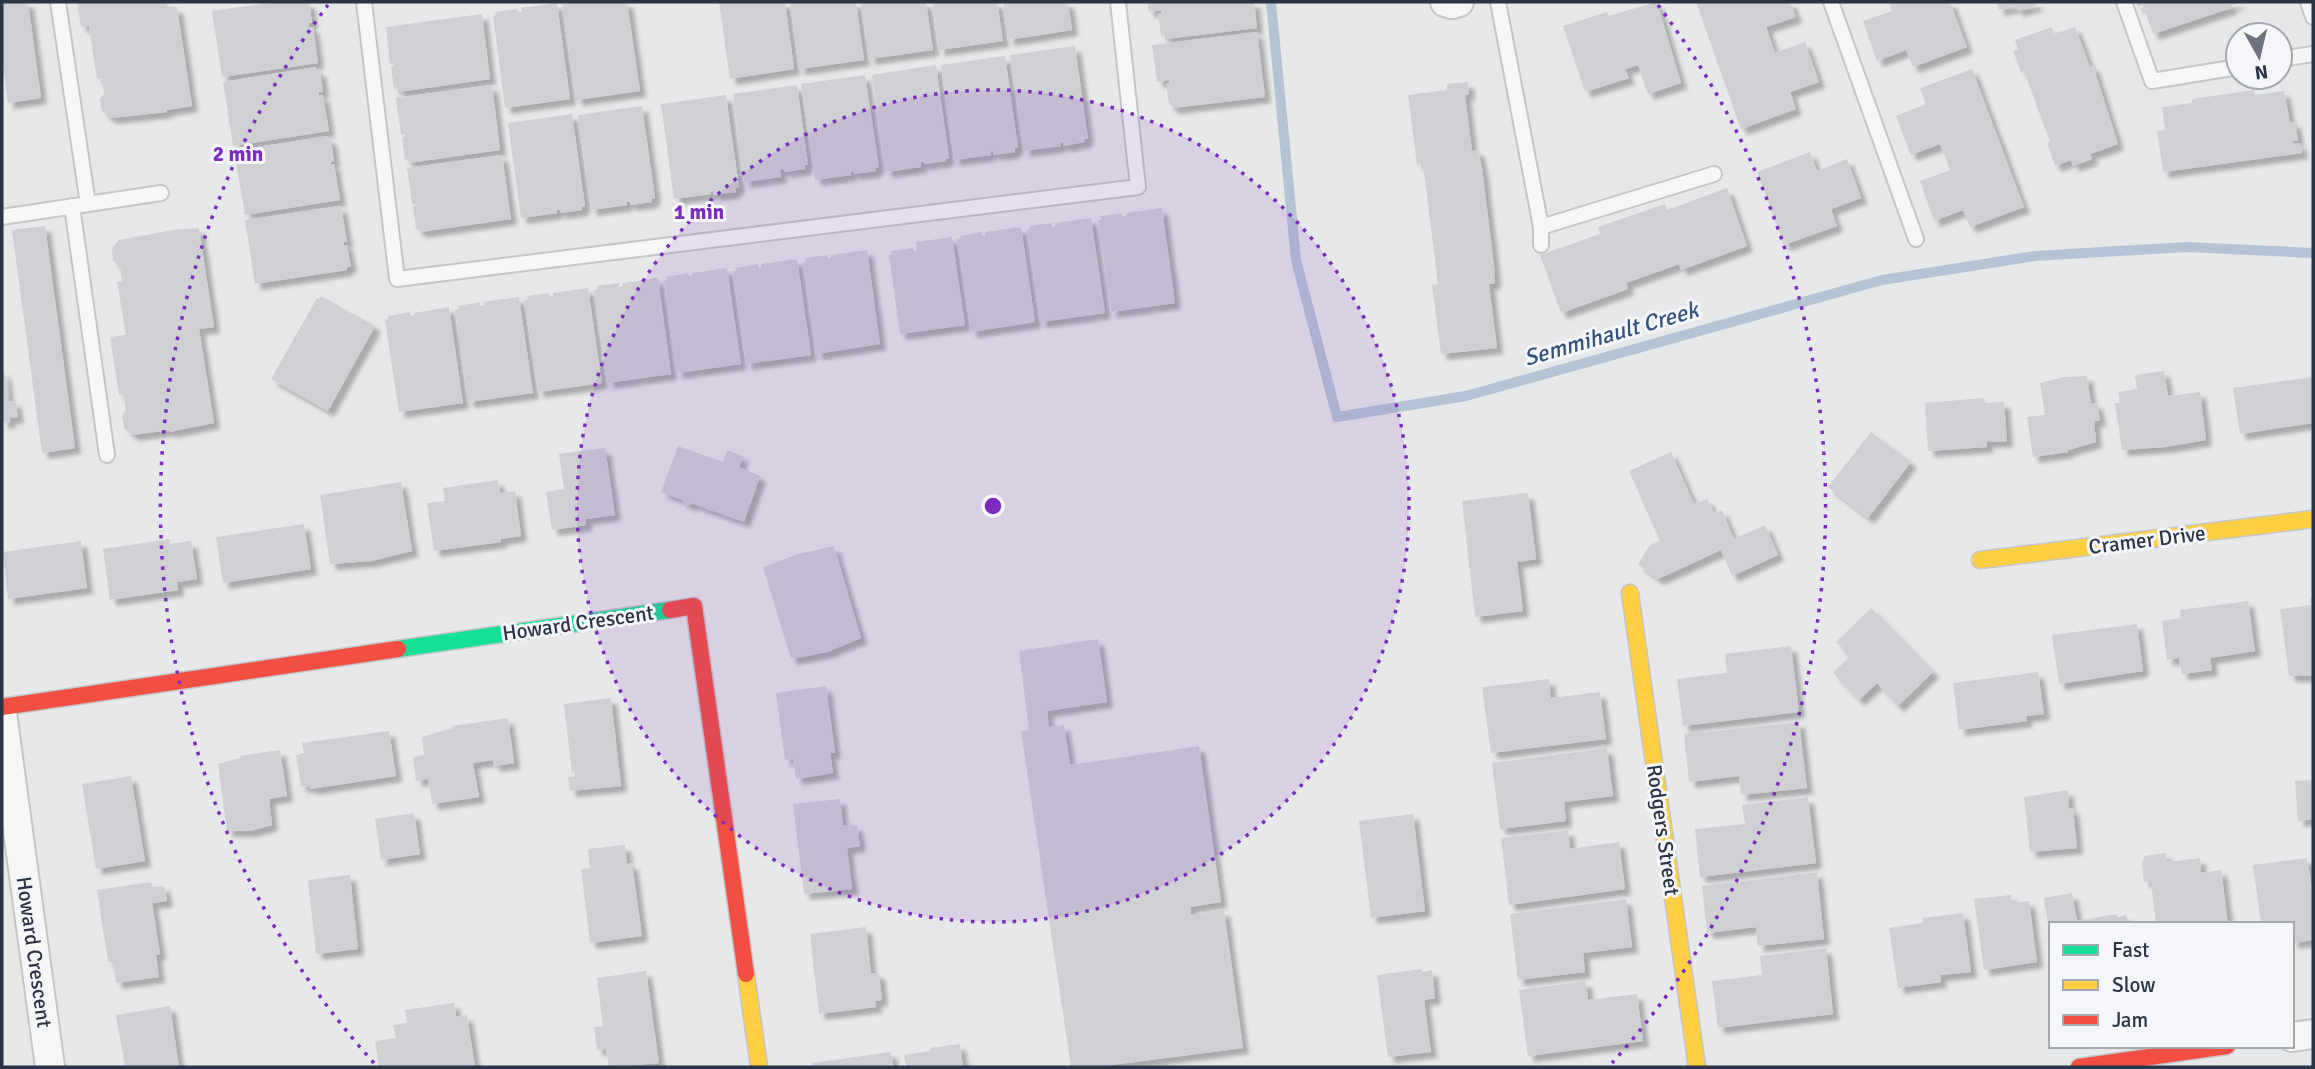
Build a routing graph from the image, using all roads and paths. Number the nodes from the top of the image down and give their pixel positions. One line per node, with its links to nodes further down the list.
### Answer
1 (58, 2): 16 (lane)
2 (365, 2): 3 (lane)
3 (1118, 2)
4 (1445, 2): 5 (street)
5 (1459, 2)
6 (1498, 2): 19 (lane)
7 (1831, 2): 20 (lane)
8 (2124, 2): 13 (lane)
9 (2308, 2): 10 (lane)
10 (2313, 17)
11 (2313, 54): 12 (lane)
12 (2294, 57)
13 (2224, 69)
14 (1714, 174): 19 (lane)
15 (161, 193): 16 (lane)
16 (88, 204): 17 (lane)
17 (72, 206): 18 (lane); 22 (lane)
18 (2, 217)
19 (1541, 227): 21 (lane)
20 (1916, 239)
21 (1541, 245)
22 (107, 455)
23 (2313, 519): 24 (street, Cramer Drive)
24 (1980, 560)
25 (1630, 593): 33 (street, Rodgers Street)
26 (2, 707): 32 (street, Howard Crescent)
27 (2, 713): 31 (street, Howard Crescent)
28 (2313, 1034): 29 (street)
29 (2294, 1037)
30 (2213, 1048): 34 (street)
31 (50, 1067)
32 (759, 1067)
33 (1697, 1067)
34 (2079, 1067)

